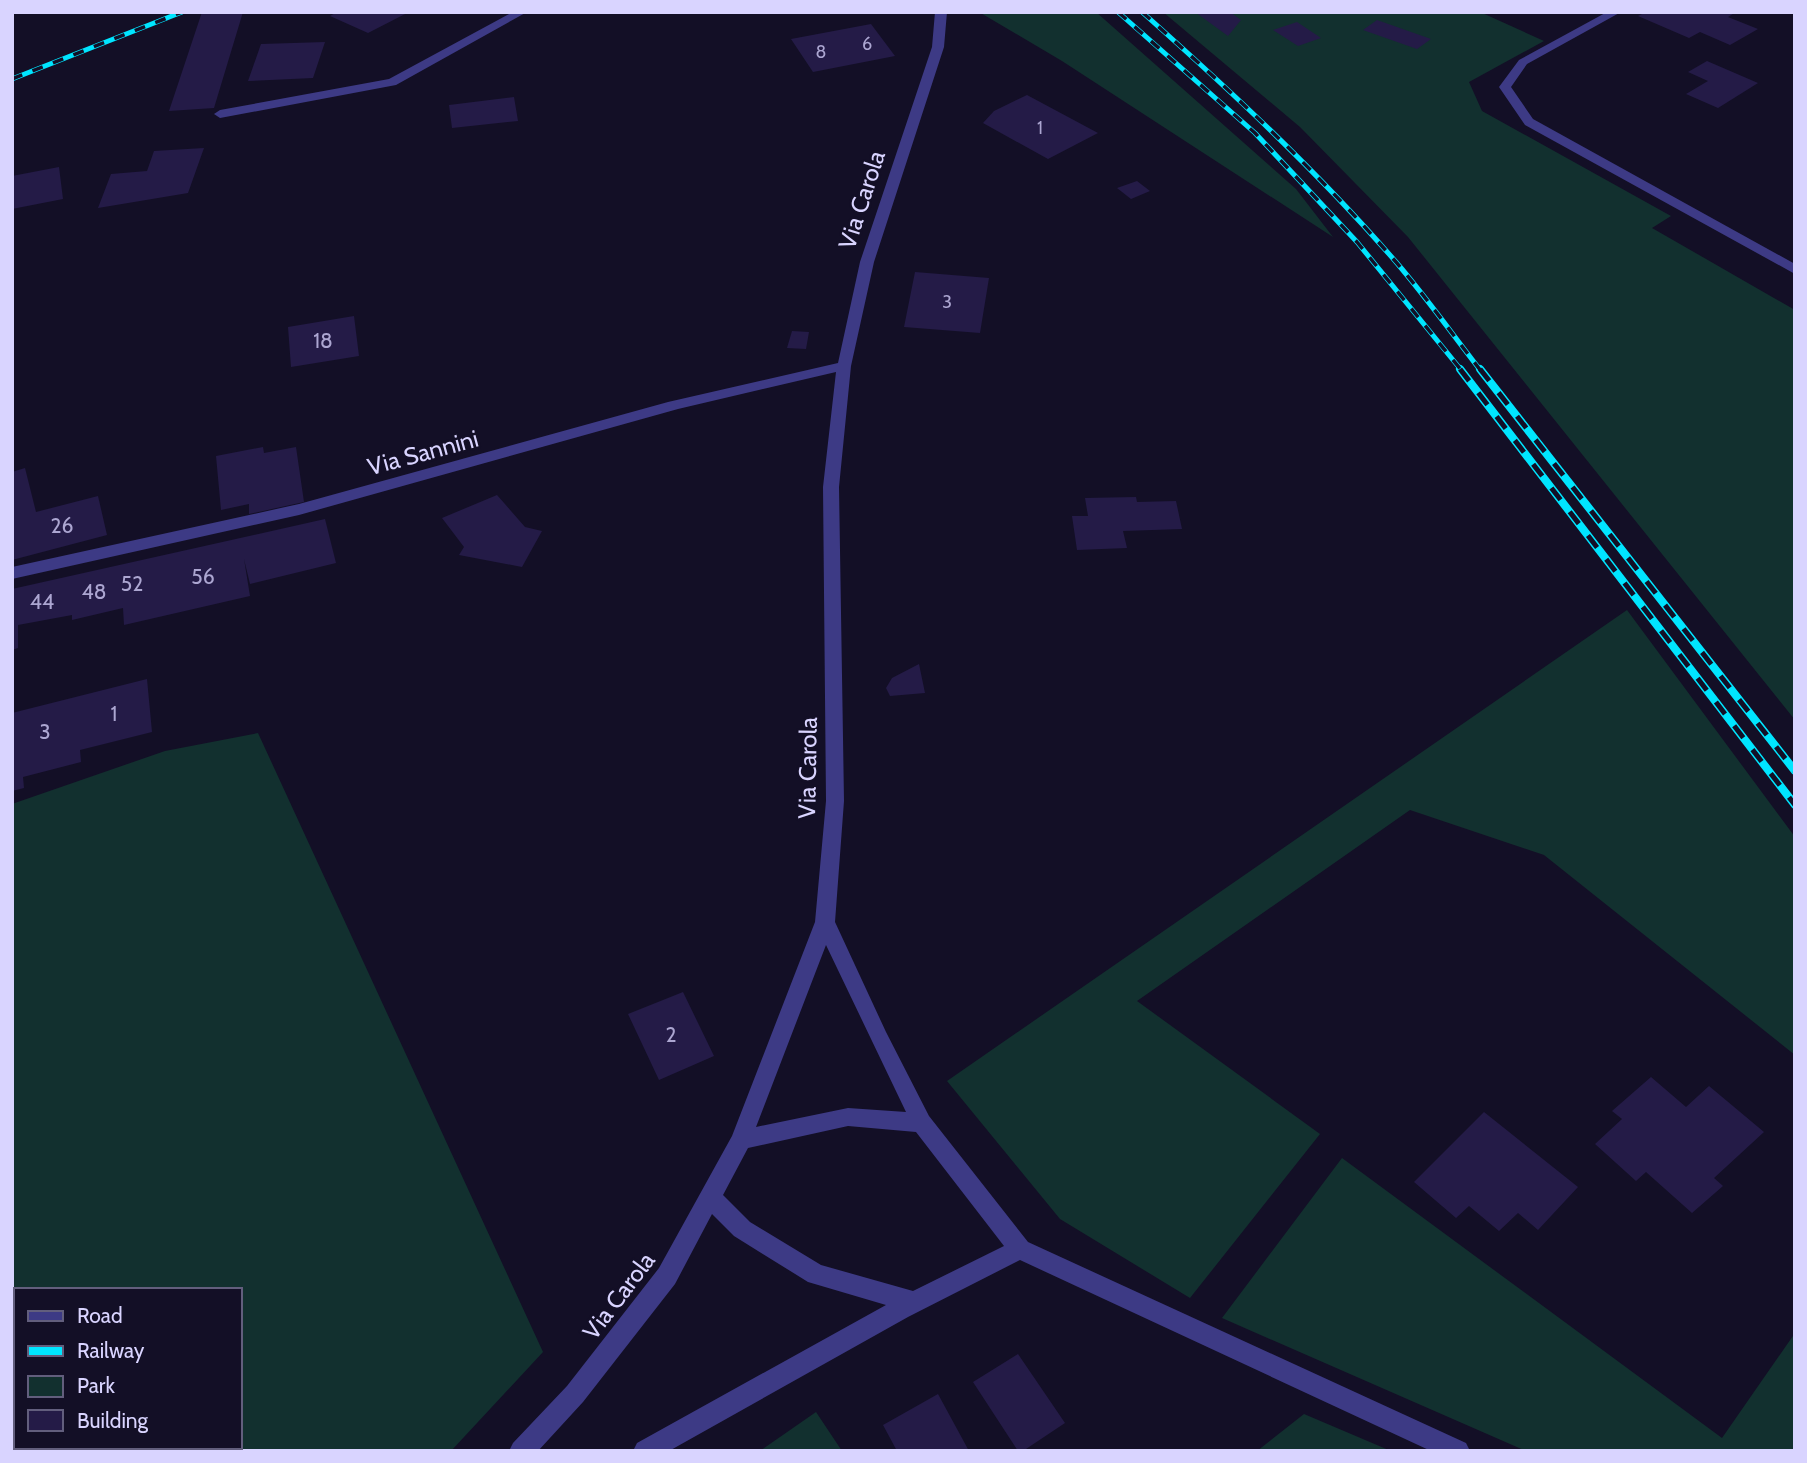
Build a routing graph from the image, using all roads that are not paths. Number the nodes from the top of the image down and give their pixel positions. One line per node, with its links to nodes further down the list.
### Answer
1 (523, 12): 4 (street)
2 (941, 12): 6 (street, Via Carola)
3 (1616, 12): 5 (street)
4 (220, 114)
5 (1795, 270)
6 (844, 366): 7 (street, Via Sannini); 8 (street, Via Carola)
7 (12, 573)
8 (825, 922): 9 (street); 10 (street, Via Carola)
9 (922, 1123): 10 (street); 12 (street)
10 (741, 1140): 11 (street, Via Carola)
11 (710, 1197): 13 (street); 14 (street, Via Carola)
12 (1020, 1249): 13 (street); 16 (street)
13 (914, 1301): 15 (street)
14 (521, 1451)
15 (645, 1451)
16 (1458, 1451)

